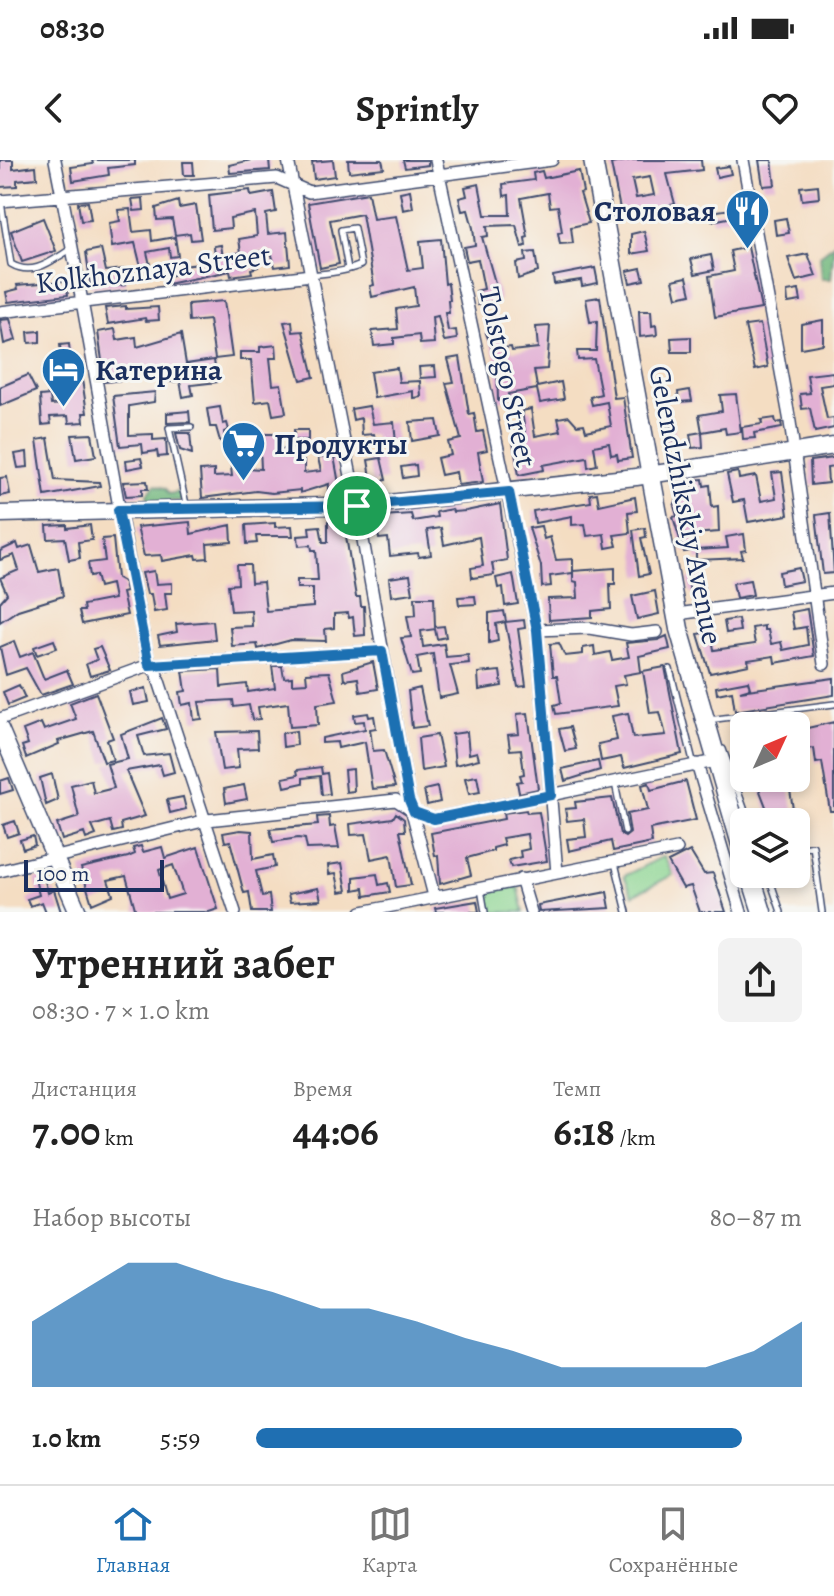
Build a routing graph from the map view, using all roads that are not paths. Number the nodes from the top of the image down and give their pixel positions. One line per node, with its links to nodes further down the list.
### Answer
1 (55, 160): 9 (street)
2 (288, 160): 8 (street)
3 (436, 160): 7 (street, Tolstogo Street)
4 (552, 160): 7 (street)
5 (593, 160): 19 (main road, Gelendzhikskiy Avenue)
6 (743, 160): 18 (street)
7 (439, 176): 8 (street); 20 (street, Tolstogo Street)
8 (293, 184): 9 (street); 13 (street)
9 (63, 196): 10 (street); 11 (street)
10 (0, 201): 11 (lane)
11 (72, 248): 14 (street)
12 (348, 269): 12 (lane); 13 (lane)
13 (311, 275): 14 (street, Kolkhoznaya Street); 21 (street)
14 (83, 302): 15 (street, Kolkhoznaya Street); 23 (street)
15 (0, 312)
16 (191, 427): 22 (lane)
17 (834, 446): 18 (street)
18 (794, 453): 19 (street); 26 (street)
19 (651, 474): 20 (street); 27 (main road, Gelendzhikskiy Avenue)
20 (509, 492): 21 (street); 28 (street, Tolstogo Street)
21 (357, 506): 22 (street); 30 (street)
22 (188, 509): 23 (street)
23 (118, 510): 24 (street); 32 (street)
24 (0, 514)
25 (834, 593): 26 (street)
26 (813, 594): 27 (street); 31 (street)
27 (677, 614): 36 (main road, Gelendzhikskiy Avenue)
28 (537, 630): 29 (street); 40 (street, Tolstogo Street)
29 (657, 632)
30 (382, 651): 32 (street); 42 (street)
31 (824, 664)
32 (149, 665): 35 (street); 44 (street)
33 (670, 669): 38 (lane)
34 (834, 704): 36 (lane)
35 (0, 719)
36 (703, 721): 38 (main road, Gelendzhikskiy Avenue)
37 (0, 729): 48 (street)
38 (708, 760): 39 (street); 41 (lane); 43 (main road, Gelendzhikskiy Avenue); 63 (street)
39 (615, 782): 40 (street); 45 (lane)
40 (551, 795): 42 (street); 51 (street, Tolstogo Street)
41 (740, 808)
42 (414, 812): 44 (street); 56 (street)
43 (730, 818)
44 (207, 820): 48 (street); 58 (street)
45 (625, 832)
46 (810, 847): 66 (lane)
47 (677, 849): 49 (street)
48 (56, 858): 50 (street); 57 (street)
49 (615, 863): 51 (street); 62 (lane)
50 (0, 871)
51 (557, 873): 52 (street)
52 (521, 879): 53 (street); 61 (street)
53 (480, 886): 56 (street); 60 (lane)
54 (754, 888): 64 (main road)
55 (773, 888): 65 (lane)
56 (434, 896): 59 (street)
57 (78, 912)
58 (235, 912)
59 (362, 912)
60 (485, 912)
61 (531, 912)
62 (627, 912)
63 (741, 912)
64 (762, 912)
65 (781, 912)
66 (822, 912)

